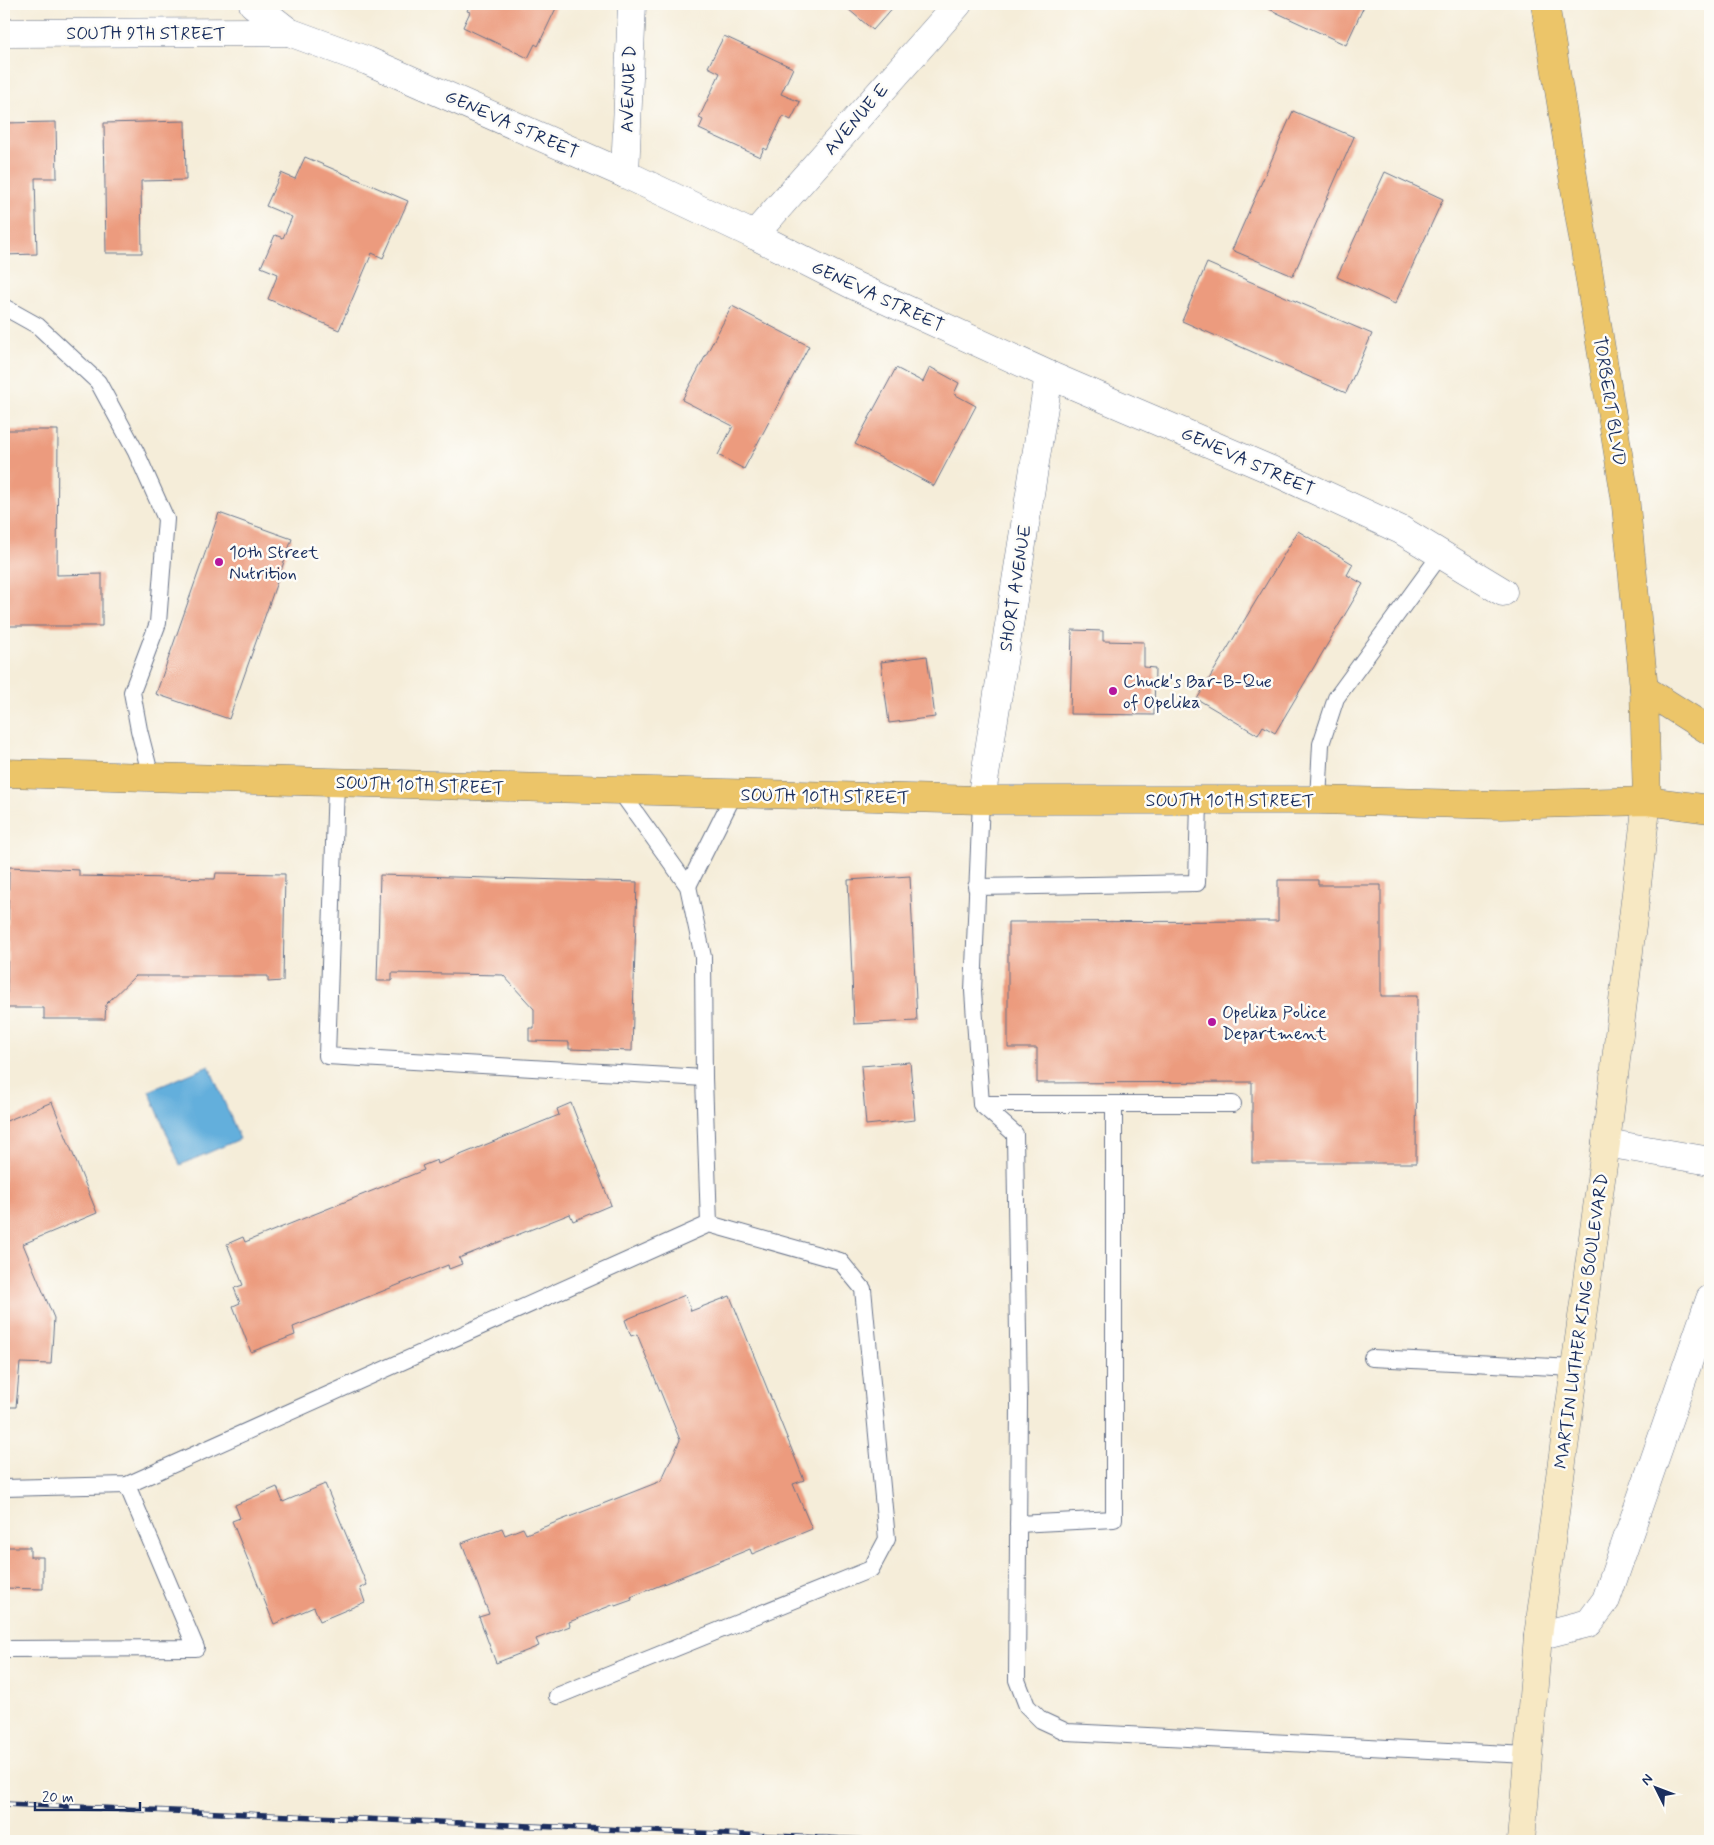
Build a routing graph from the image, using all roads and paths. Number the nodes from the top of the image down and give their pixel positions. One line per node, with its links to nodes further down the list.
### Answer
1 (253, 4): 5 (street, GENEVA STREET)
2 (632, 4): 7 (street, AVENUE D)
3 (958, 4): 8 (street, AVENUE E)
4 (1545, 4): 13 (main road, TORBERT BLVD)
5 (289, 32): 6 (street, SOUTH 9TH STREET); 7 (street, GENEVA STREET)
6 (4, 33)
7 (625, 174): 8 (street, GENEVA STREET)
8 (754, 235): 10 (street, GENEVA STREET)
9 (4, 307): 16 (lane)
10 (1049, 375): 11 (street, GENEVA STREET); 20 (street, SHORT AVENUE)
11 (1441, 554): 12 (street, GENEVA STREET); 22 (lane)
12 (1503, 592)
13 (1644, 689): 14 (main road); 23 (main road, TORBERT BLVD)
14 (1710, 730)
15 (4, 773): 16 (main road, SOUTH 10TH STREET)
16 (152, 777): 17 (main road, SOUTH 10TH STREET)
17 (336, 783): 18 (main road, SOUTH 10TH STREET); 27 (lane)
18 (620, 791): 19 (main road, SOUTH 10TH STREET); 25 (lane)
19 (734, 794): 20 (main road, SOUTH 10TH STREET); 25 (lane)
20 (981, 800): 21 (main road, SOUTH 10TH STREET); 26 (lane)
21 (1199, 800): 22 (main road, SOUTH 10TH STREET); 26 (lane)
22 (1318, 800): 23 (main road, SOUTH 10TH STREET)
23 (1647, 801): 24 (main road); 31 (main road, MARTIN LUTHER KING BOULEVARD)
24 (1710, 808)
25 (688, 886): 27 (lane)
26 (976, 887): 28 (lane)
27 (704, 1078): 33 (lane)
28 (981, 1104): 29 (lane); 39 (lane)
29 (1114, 1104): 30 (lane); 39 (lane)
30 (1233, 1104)
31 (1606, 1143): 32 (street); 36 (main road, MARTIN LUTHER KING BOULEVARD)
32 (1710, 1161)
33 (709, 1224): 37 (lane); 42 (lane)
34 (1710, 1299): 40 (street)
35 (1372, 1358): 36 (lane)
36 (1575, 1368): 40 (main road, MARTIN LUTHER KING BOULEVARD)
37 (127, 1485): 38 (lane); 41 (lane)
38 (4, 1488)
39 (1018, 1524): 43 (lane)
40 (1538, 1636): 43 (main road, MARTIN LUTHER KING BOULEVARD)
41 (4, 1649)
42 (557, 1696)
43 (1528, 1755): 44 (main road, MARTIN LUTHER KING BOULEVARD)
44 (1520, 1841)

